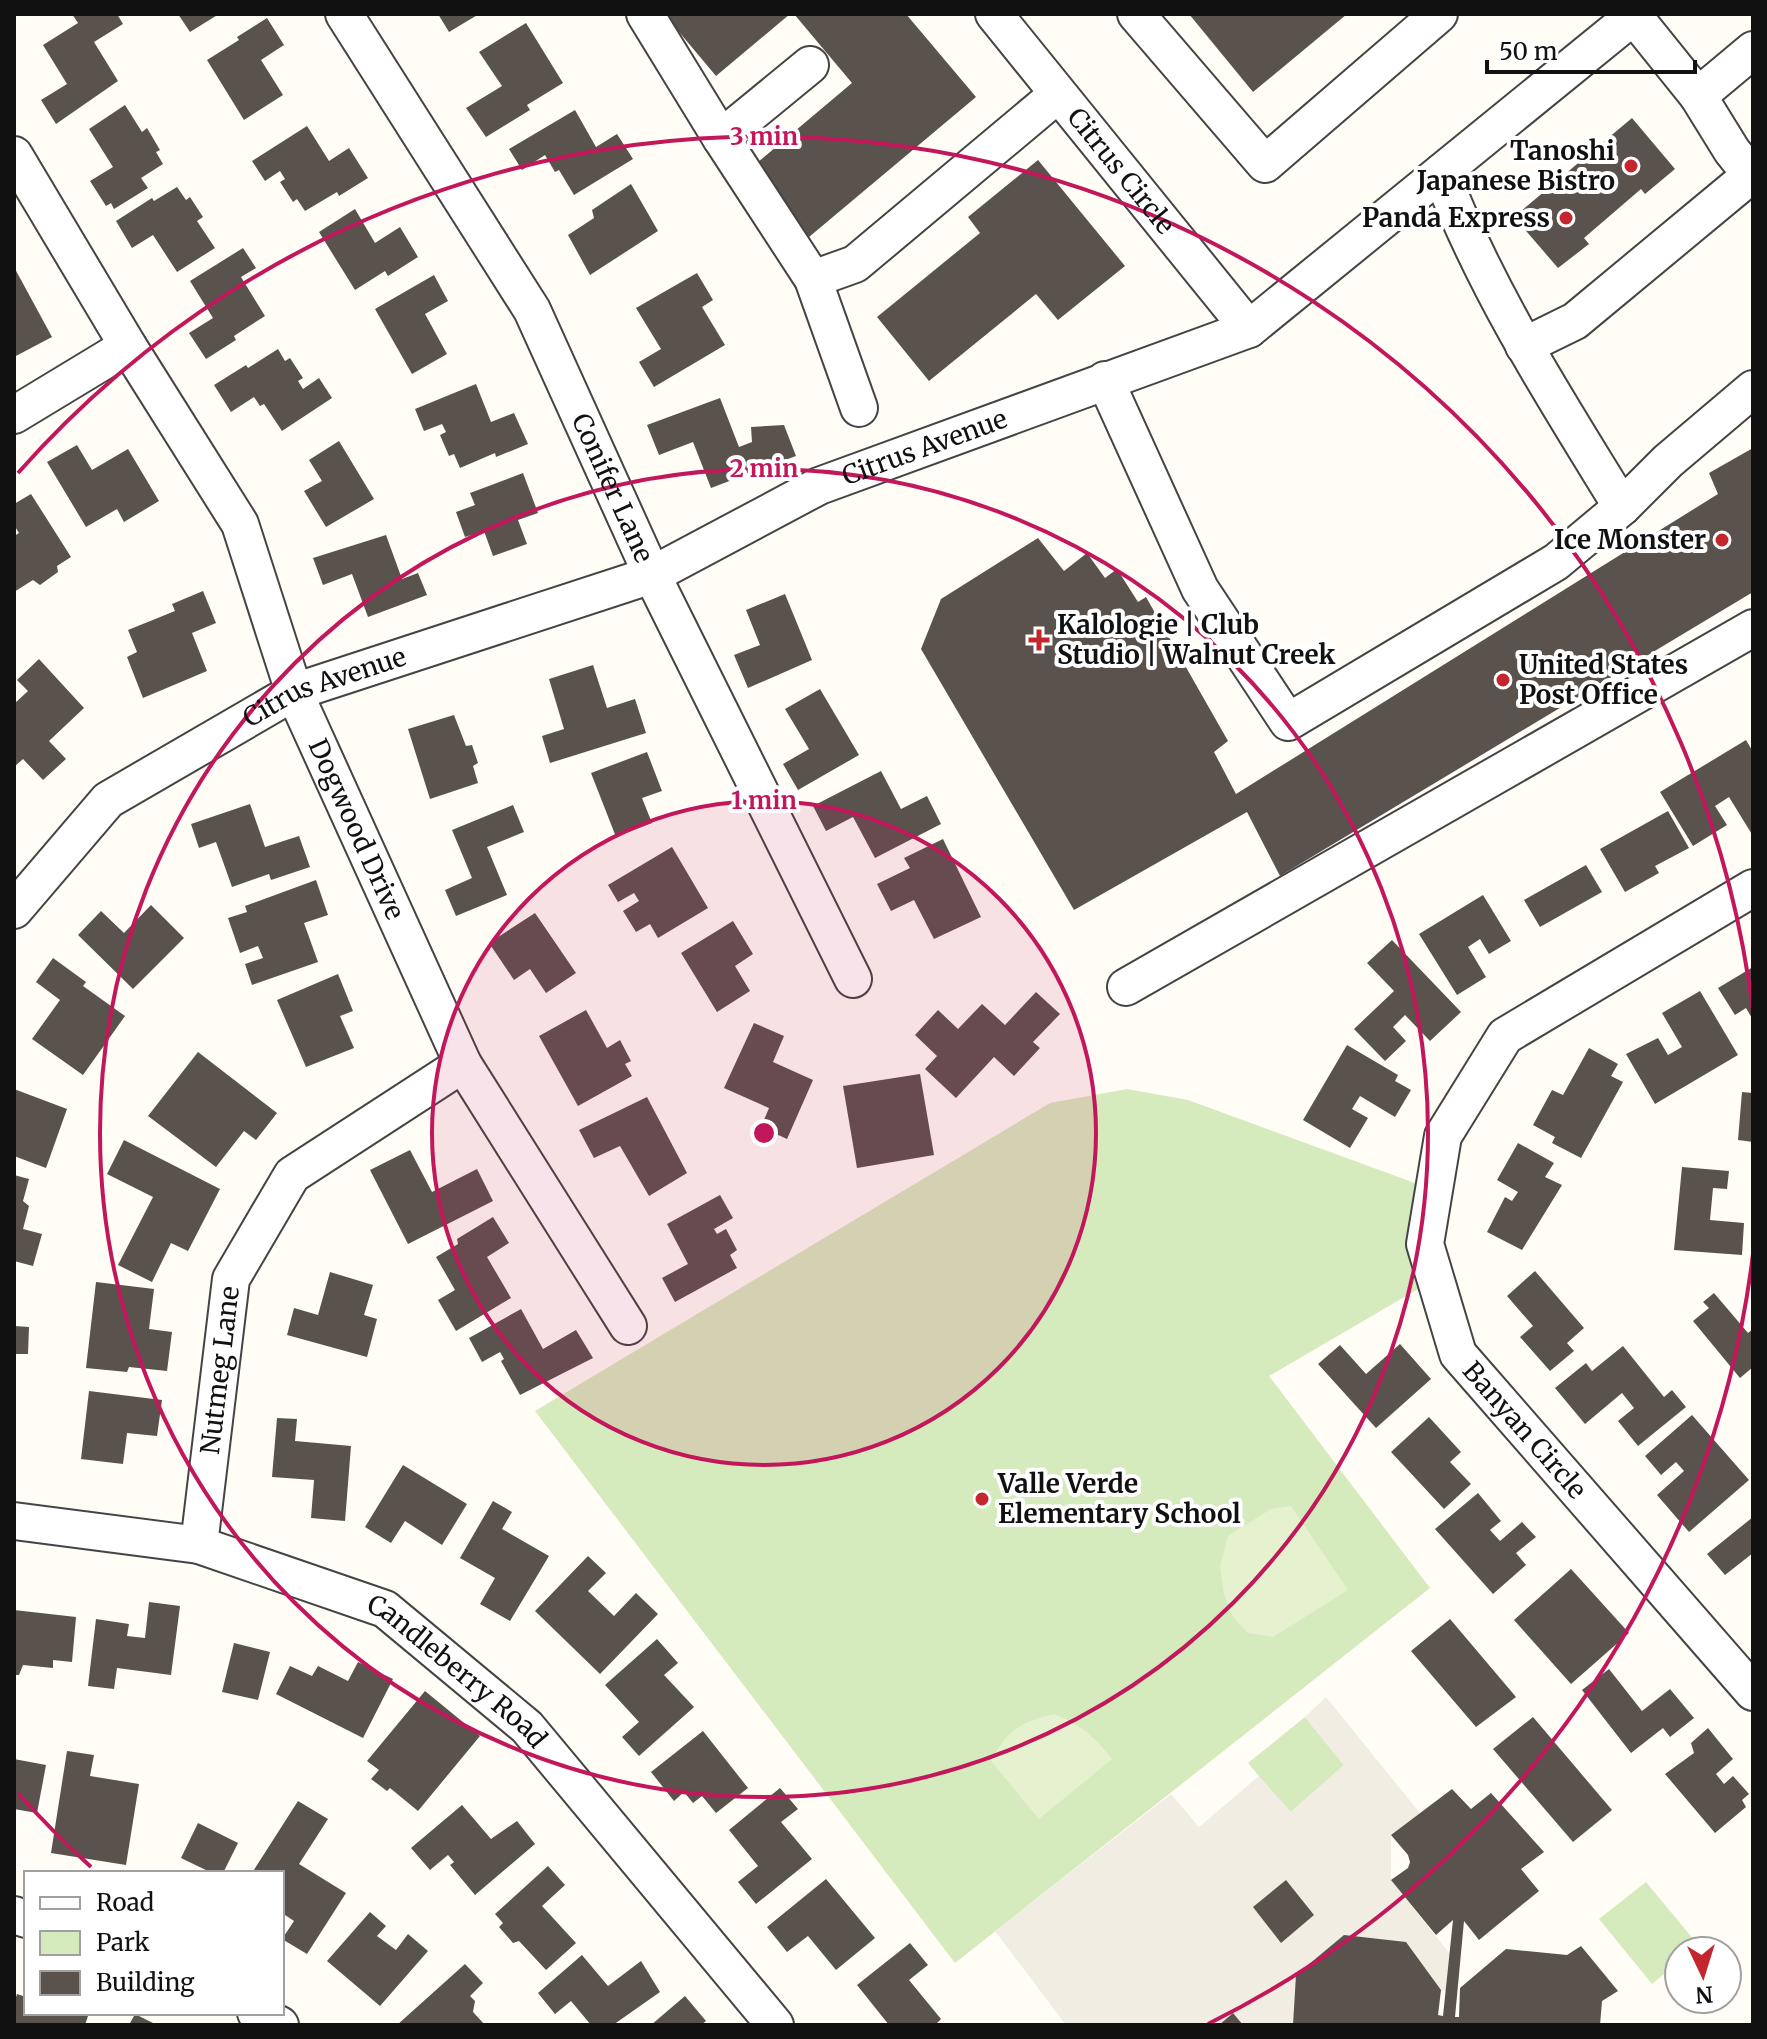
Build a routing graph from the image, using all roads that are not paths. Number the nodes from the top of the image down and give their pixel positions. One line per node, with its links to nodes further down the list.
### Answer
1 (344, 14): 24 (street, Conifer Lane)
2 (645, 14): 11 (street)
3 (1136, 14): 4 (street)
4 (1439, 14)
5 (1634, 15): 10 (street); 13 (street, Citrus Avenue)
6 (1009, 20): 9 (street, Citrus Circle)
7 (1753, 50): 10 (street)
8 (810, 65): 11 (street)
9 (1058, 94): 15 (street); 16 (street, Citrus Circle)
10 (1698, 96): 14 (street)
11 (721, 138): 15 (street)
12 (14, 155): 17 (street, Dogwood Drive)
13 (1441, 173): 16 (street, Citrus Avenue); 18 (street)
14 (1752, 176): 18 (street)
15 (813, 279): 21 (street)
16 (1249, 329): 19 (street, Citrus Avenue)
17 (128, 346): 22 (street); 26 (street, Dogwood Drive)
18 (1524, 346): 23 (street)
19 (1105, 380): 23 (street); 24 (street, Citrus Avenue)
20 (1753, 389): 23 (street)
21 (859, 408)
22 (14, 415)
23 (1622, 507)
24 (652, 575): 26 (street, Citrus Avenue); 29 (street, Conifer Lane)
25 (1753, 628): 30 (street)
26 (294, 692): 28 (street, Citrus Avenue); 31 (street, Dogwood Drive)
27 (1753, 888): 35 (street, Banyan Circle)
28 (14, 910)
29 (853, 979)
30 (1126, 987)
31 (463, 1064): 32 (street, Dogwood Drive); 34 (street, Nutmeg Lane)
32 (628, 1326)
33 (14, 1521): 34 (street, Candleberry Road)
34 (199, 1545): 38 (street, Candleberry Road)
35 (1753, 1692)
36 (260, 2015): 37 (street)
37 (280, 2025)
38 (775, 2025)

